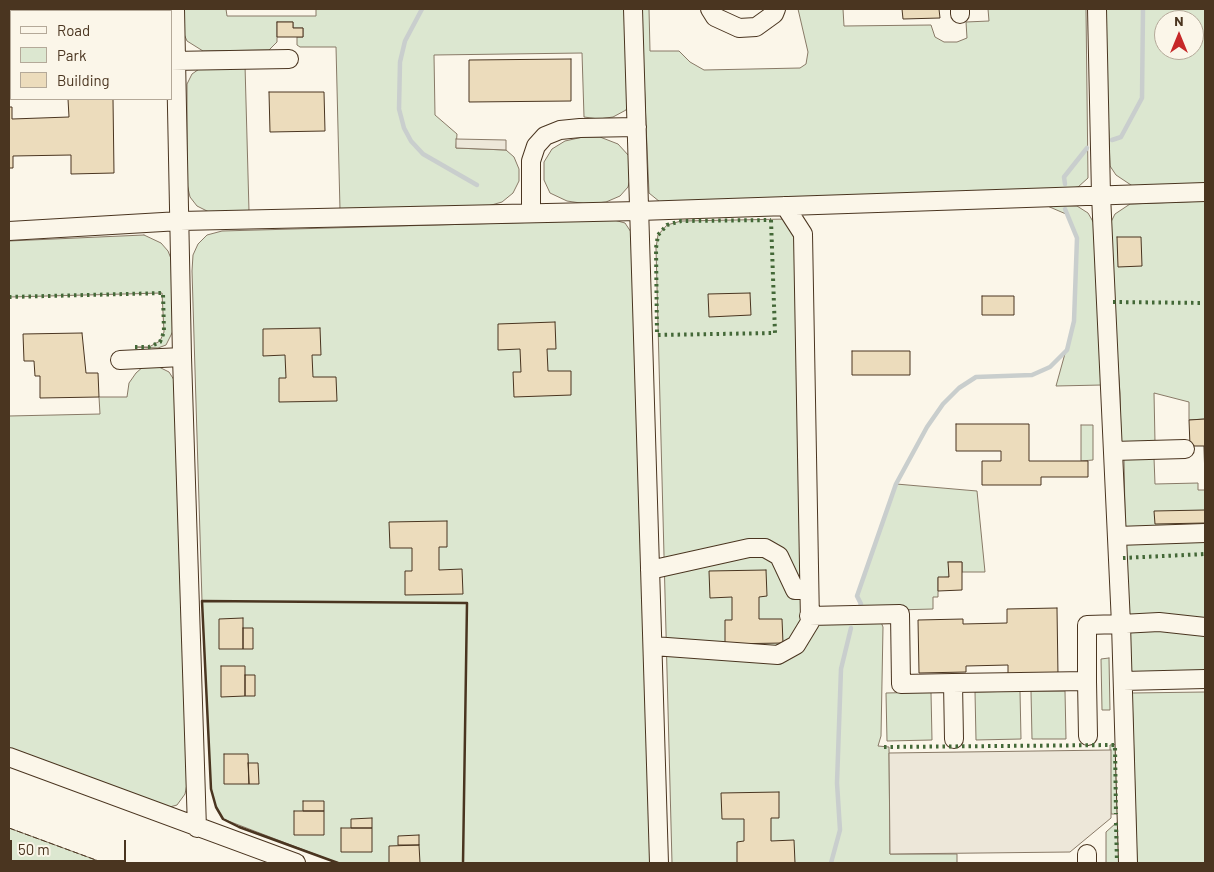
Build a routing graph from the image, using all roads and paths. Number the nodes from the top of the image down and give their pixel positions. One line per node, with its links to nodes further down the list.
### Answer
1 (175, 9): 7 (lane)
2 (633, 9): 8 (lane)
3 (710, 9): 4 (lane)
4 (776, 9)
5 (1097, 9): 10 (lane)
6 (289, 59): 7 (lane)
7 (174, 61): 15 (lane)
8 (636, 127): 13 (lane); 14 (lane)
9 (1205, 192): 10 (lane)
10 (1101, 195): 11 (lane); 21 (lane)
11 (820, 205): 12 (lane); 17 (lane)
12 (786, 206): 13 (lane); 17 (lane)
13 (639, 211): 14 (lane); 24 (lane)
14 (531, 213): 15 (lane)
15 (180, 221): 16 (lane); 18 (lane)
16 (9, 231)
17 (803, 234): 25 (lane)
18 (182, 357): 19 (lane); 37 (lane)
19 (120, 360)
20 (1185, 449): 21 (lane)
21 (1113, 451): 23 (lane)
22 (1205, 533): 23 (lane)
23 (1117, 536): 27 (lane)
24 (650, 570): 25 (lane); 29 (lane)
25 (809, 590): 26 (lane)
26 (810, 616): 29 (lane); 33 (lane)
27 (1121, 624): 28 (lane); 31 (lane); 32 (lane)
28 (1205, 628)
29 (652, 646): 39 (lane)
30 (1205, 679): 32 (lane)
31 (1087, 680): 33 (lane); 34 (lane)
32 (1123, 680): 40 (lane)
33 (953, 683): 35 (lane)
34 (1088, 736)
35 (954, 739)
36 (9, 757): 37 (lane)
37 (197, 828): 38 (lane)
38 (296, 863)
39 (659, 863)
40 (1128, 863)

